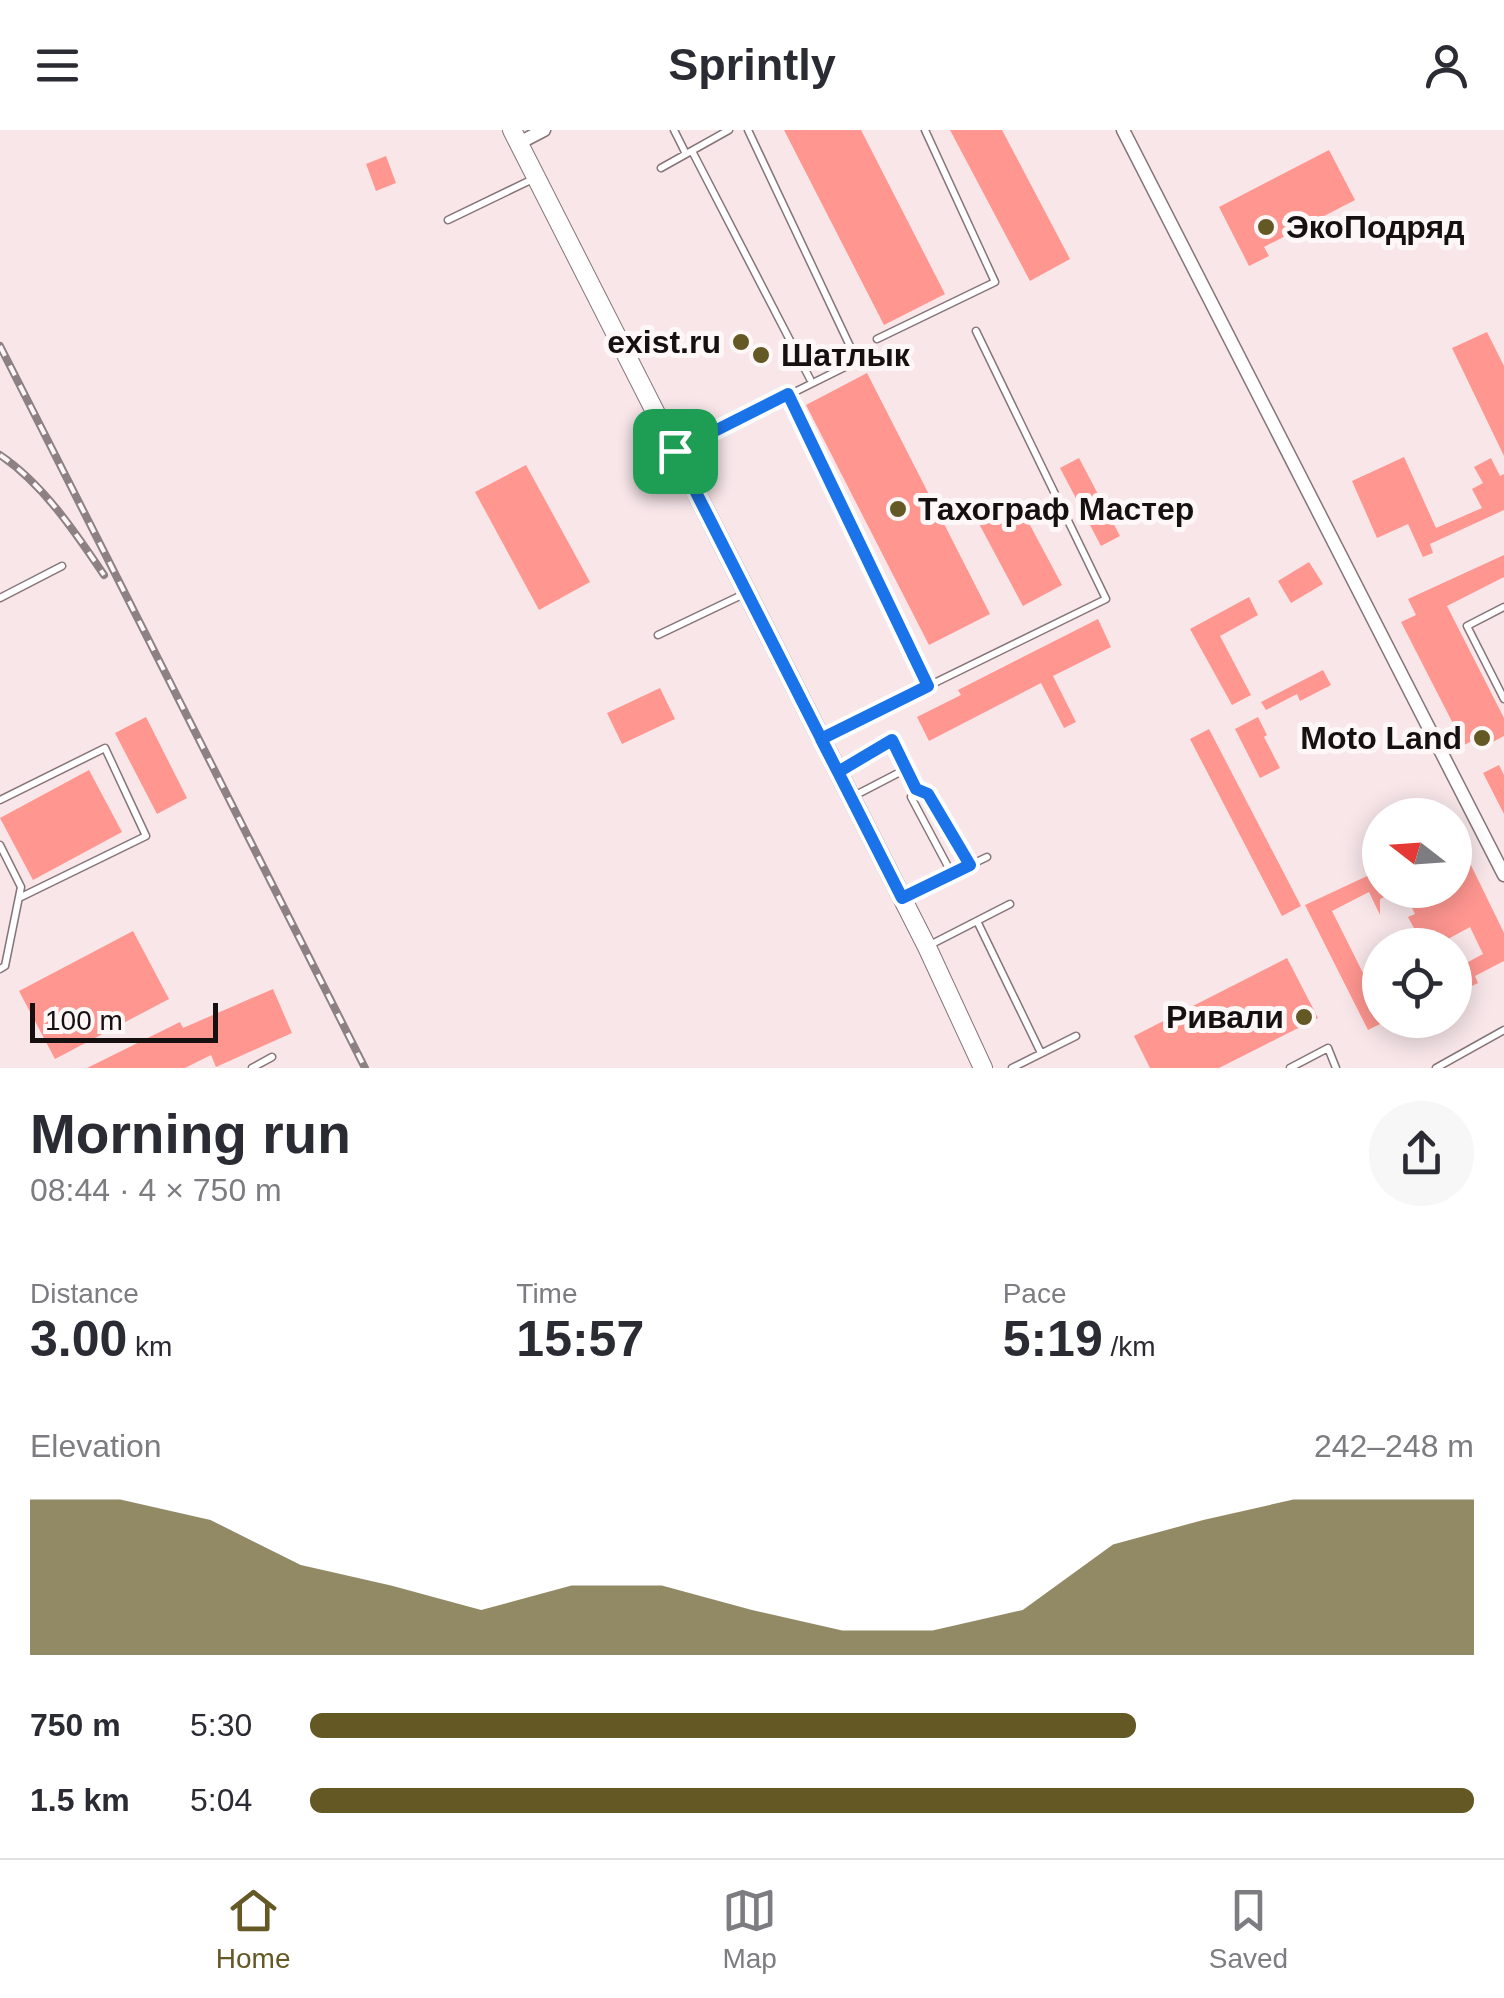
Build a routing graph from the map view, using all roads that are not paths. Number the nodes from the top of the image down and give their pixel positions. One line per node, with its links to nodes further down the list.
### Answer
1 (544, 130): 7 (street)
2 (674, 130): 8 (lane)
3 (729, 130): 8 (lane)
4 (748, 130): 15 (lane)
5 (924, 130): 13 (lane)
6 (1123, 130): 34 (street)
7 (515, 136): 10 (street)
8 (689, 152): 9 (lane); 14 (lane)
9 (662, 168)
10 (536, 178): 11 (lane); 16 (street)
11 (448, 220)
12 (976, 331): 22 (lane)
13 (877, 339)
14 (810, 379)
15 (788, 394): 16 (lane); 22 (lane)
16 (675, 451): 18 (street)
17 (62, 566): 19 (lane)
18 (747, 592): 21 (lane); 24 (street)
19 (0, 598)
20 (1504, 607): 23 (lane)
21 (658, 635)
22 (928, 686): 24 (lane)
23 (1504, 699)
24 (821, 739): 26 (street)
25 (906, 769): 26 (lane); 27 (lane); 28 (lane)
26 (838, 772): 28 (street)
27 (916, 789): 32 (lane); 33 (lane)
28 (851, 798): 36 (street)
29 (0, 800): 35 (lane)
30 (0, 845): 35 (lane)
31 (986, 857): 32 (lane)
32 (970, 865): 33 (lane)
33 (952, 874): 36 (lane)
34 (1504, 875)
35 (19, 898): 40 (lane)
36 (902, 898): 39 (street)
37 (1010, 904): 38 (lane)
38 (977, 921): 39 (lane); 43 (lane)
39 (927, 947): 46 (street)
40 (0, 969)
41 (1504, 1030): 50 (lane)
42 (1076, 1036): 43 (lane)
43 (1041, 1053): 47 (lane)
44 (272, 1057): 45 (lane)
45 (252, 1068)
46 (983, 1068)
47 (1012, 1068)
48 (1290, 1068): 49 (lane)
49 (1336, 1068)
50 (1436, 1068)

